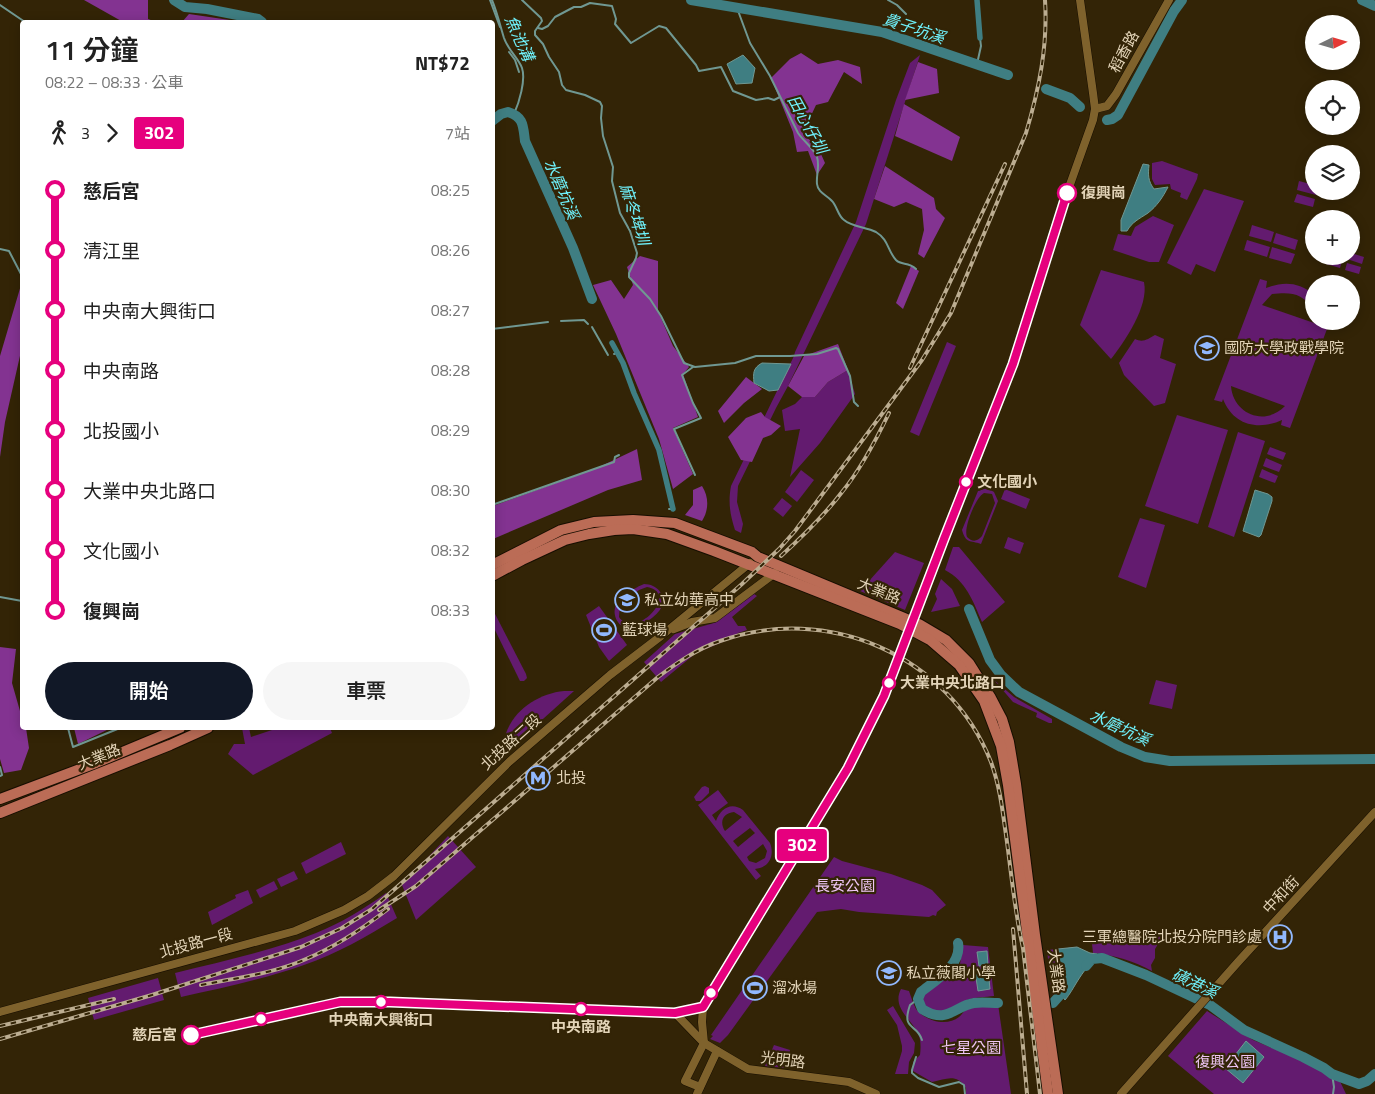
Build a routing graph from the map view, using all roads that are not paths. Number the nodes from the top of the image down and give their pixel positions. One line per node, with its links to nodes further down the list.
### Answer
1 (1080, 0): 3 (street)
2 (1169, 0): 3 (street, 稻香路)
3 (1095, 109): 10 (street)
4 (758, 557): 5 (main road, 大業路); 6 (street); 7 (main road, 大業路)
5 (495, 563)
6 (749, 564): 8 (main road, 大業路); 9 (main road, 大業路); 11 (street)
7 (787, 568): 9 (street); 10 (main road, 大業路)
8 (495, 574)
9 (774, 574): 10 (main road, 大業路); 11 (street)
10 (911, 624): 18 (street); 24 (main road, 大業路); 25 (main road, 大業路)
11 (661, 636): 17 (street, 北投路二段)
12 (175, 730): 14 (main road, 大業路)
13 (204, 730): 16 (main road, 大業路)
14 (0, 799)
15 (1375, 812): 26 (street, 中和街)
16 (0, 813)
17 (390, 880): 19 (street, 北投路一段)
18 (703, 1007): 20 (street); 20 (street, 光明路)
19 (0, 1012)
20 (704, 1043): 21 (street, 光明路); 22 (street)
21 (717, 1051): 22 (street); 23 (street, 光明路)
22 (698, 1090)
23 (876, 1094)
24 (1048, 1094)
25 (1058, 1094)
26 (1121, 1094)

